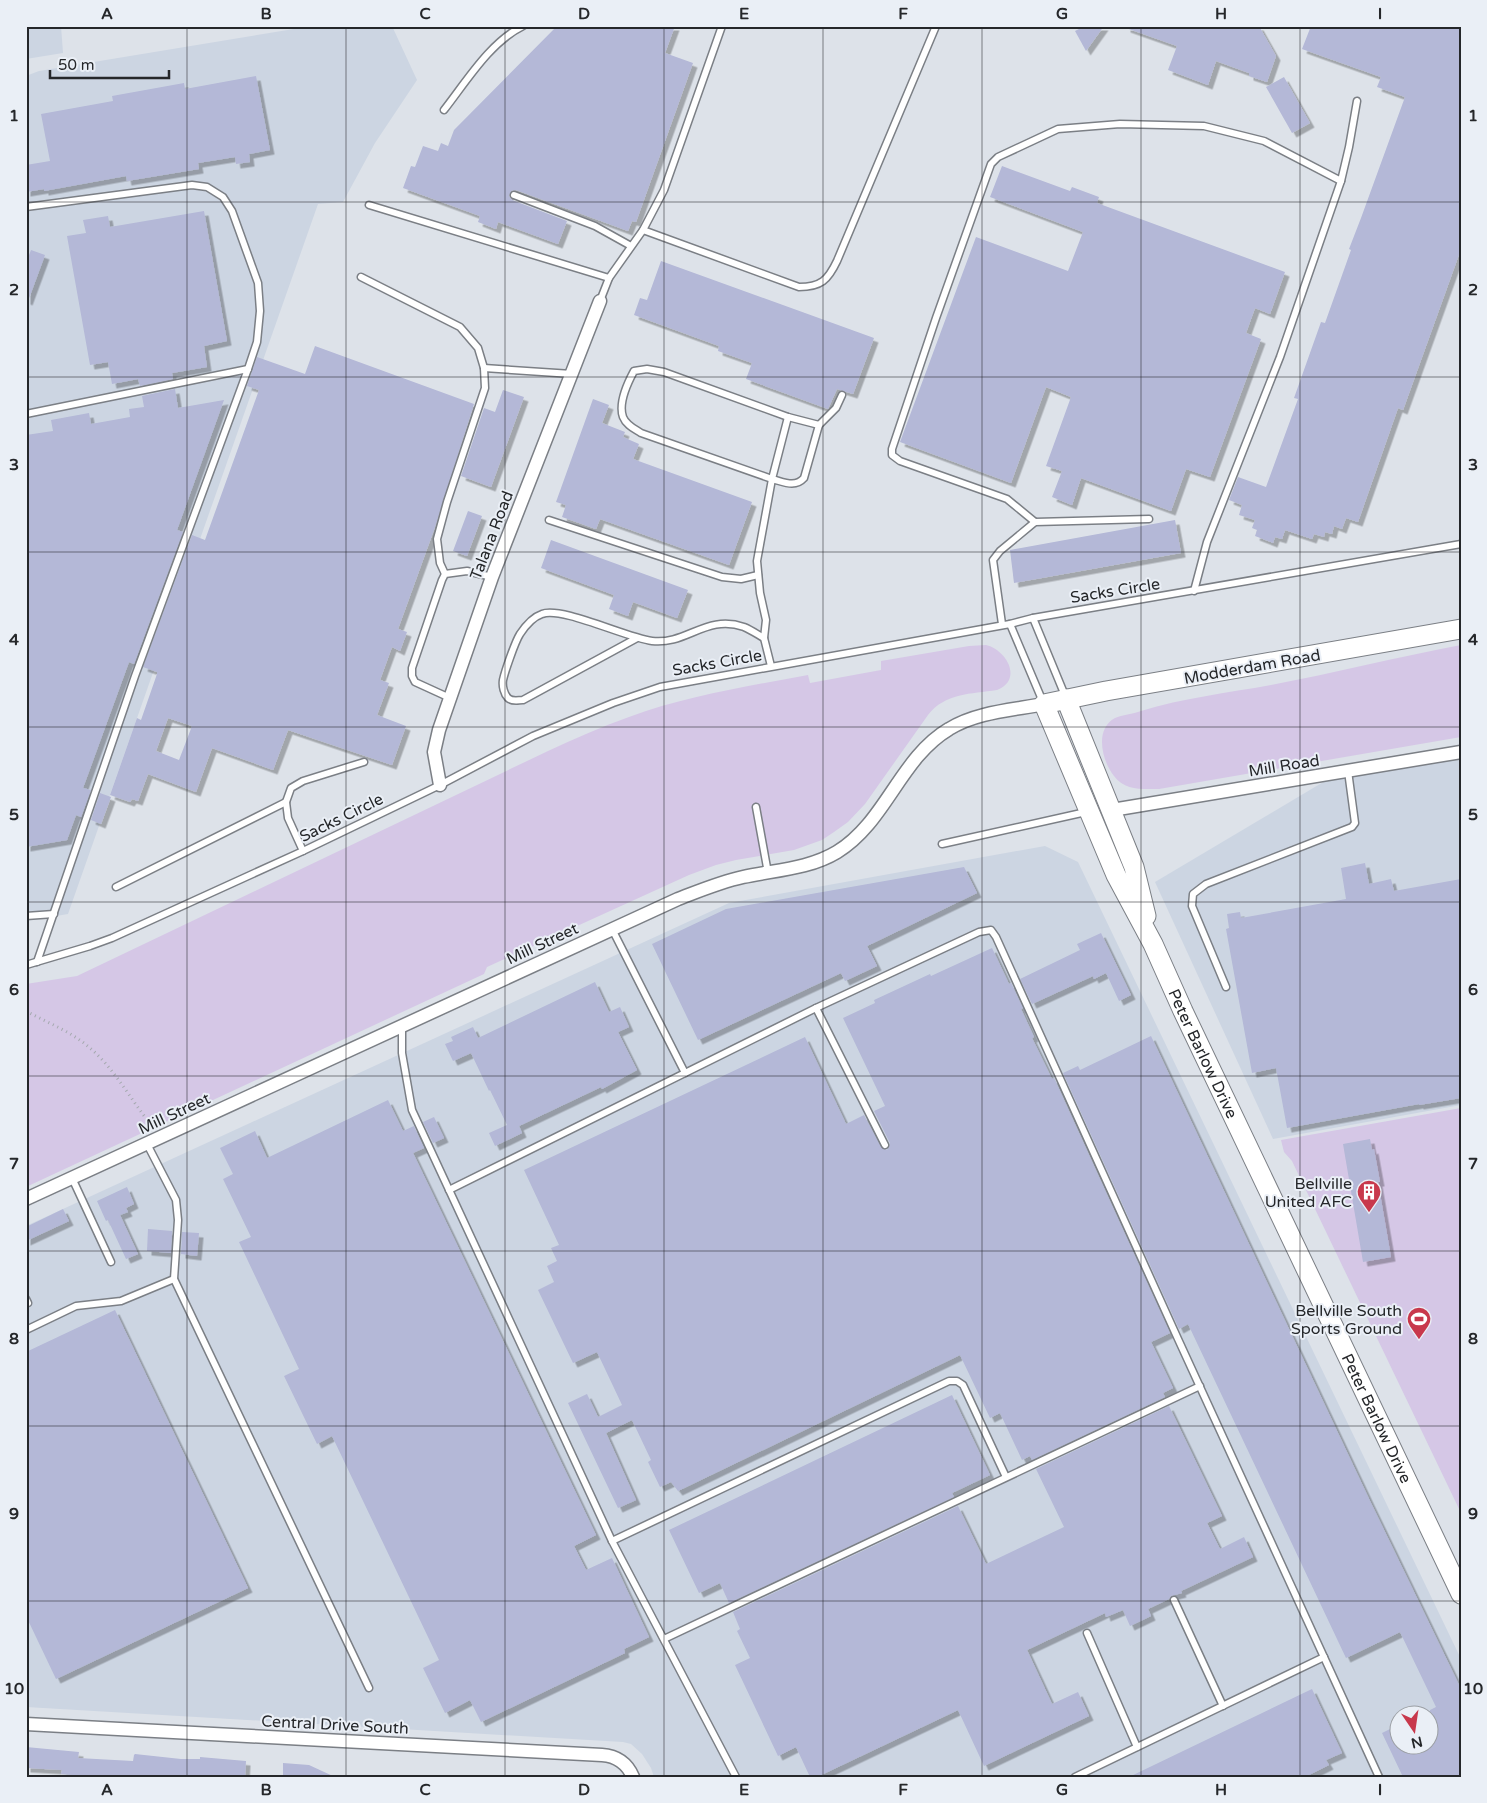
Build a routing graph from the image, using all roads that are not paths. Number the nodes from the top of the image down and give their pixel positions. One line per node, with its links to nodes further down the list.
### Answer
1 (523, 26): 5 (lane)
2 (722, 26): 10 (lane)
3 (936, 26): 10 (lane)
4 (1357, 101): 6 (lane)
5 (444, 110)
6 (1341, 182): 25 (lane); 30 (lane)
7 (514, 195): 11 (lane)
8 (369, 205): 13 (lane)
9 (26, 207): 16 (lane)
10 (643, 230): 11 (lane)
11 (631, 246): 13 (lane)
12 (361, 277): 15 (lane)
13 (609, 278): 14 (lane)
14 (600, 301): 17 (street, Talana Road)
15 (484, 368): 17 (lane); 27 (lane)
16 (248, 369): 19 (lane); 53 (lane)
17 (572, 374): 29 (street, Talana Road)
18 (842, 394): 21 (lane)
19 (26, 414)
20 (788, 417): 21 (lane); 22 (lane); 22 (lane)
21 (819, 425): 22 (lane)
22 (772, 479): 28 (lane)
23 (1149, 519): 25 (lane)
24 (549, 520): 28 (lane)
25 (1035, 522): 32 (lane)
26 (1461, 544): 30 (lane, Sacks Circle)
27 (445, 574): 29 (lane); 38 (lane)
28 (758, 575): 36 (lane)
29 (492, 577): 38 (street, Talana Road)
30 (1194, 591): 31 (lane, Sacks Circle)
31 (1033, 618): 33 (lane, Sacks Circle); 39 (lane, Peter Barlow Drive)
32 (1002, 624): 33 (lane, Sacks Circle); 37 (lane, Sacks Circle)
33 (1010, 624): 40 (lane, Peter Barlow Drive)
34 (1461, 629): 39 (street, Modderdam Road)
35 (637, 638): 35 (lane); 36 (lane)
36 (764, 638): 37 (lane)
37 (771, 666): 44 (lane, Sacks Circle)
38 (450, 698): 44 (street, Talana Road)
39 (1066, 699): 40 (street, Modderdam Road); 47 (street, Peter Barlow Drive)
40 (1044, 704): 48 (street, Peter Barlow Drive); 51 (street, Mill Street)
41 (1461, 752): 43 (street, Mill Road)
42 (364, 762): 45 (lane)
43 (1348, 771): 47 (street, Mill Road); 59 (lane)
44 (440, 785): 50 (lane, Sacks Circle)
45 (286, 802): 50 (lane); 52 (lane)
46 (756, 807): 51 (lane)
47 (1112, 810): 56 (street, Peter Barlow Drive)
48 (1090, 811): 49 (lane); 56 (street, Peter Barlow Drive)
49 (942, 844)
50 (303, 851): 57 (lane, Sacks Circle)
51 (768, 873): 55 (street, Mill Street)
52 (116, 887)
53 (54, 914): 54 (lane); 57 (lane)
54 (26, 916)
55 (612, 929): 61 (street, Mill Street); 62 (lane)
56 (1153, 944): 74 (street, Peter Barlow Drive)
57 (37, 962): 58 (lane, Sacks Circle)
58 (26, 965)
59 (1226, 987)
60 (816, 1008): 62 (lane); 64 (lane); 71 (lane)
61 (402, 1027): 63 (street, Mill Street); 66 (lane)
62 (685, 1072): 66 (lane)
63 (147, 1144): 65 (street, Mill Street); 69 (lane)
64 (885, 1145)
65 (72, 1178): 67 (street, Mill Street); 68 (lane)
66 (449, 1190): 73 (lane)
67 (26, 1199)
68 (112, 1262)
69 (174, 1279): 70 (lane); 79 (lane)
70 (26, 1330)
71 (1200, 1386): 72 (lane); 78 (lane)
72 (1006, 1477): 73 (lane); 77 (lane)
73 (612, 1541): 77 (lane)
74 (1461, 1594)
75 (1174, 1600): 80 (lane)
76 (1087, 1633): 82 (lane)
77 (664, 1639): 84 (lane)
78 (1324, 1657): 80 (lane); 86 (lane)
79 (369, 1688)
80 (1223, 1706): 82 (lane)
81 (26, 1724): 83 (street, Central Drive South)
82 (1137, 1746): 85 (lane)
83 (633, 1777)
84 (736, 1777)
85 (1075, 1777)
86 (1379, 1777)

